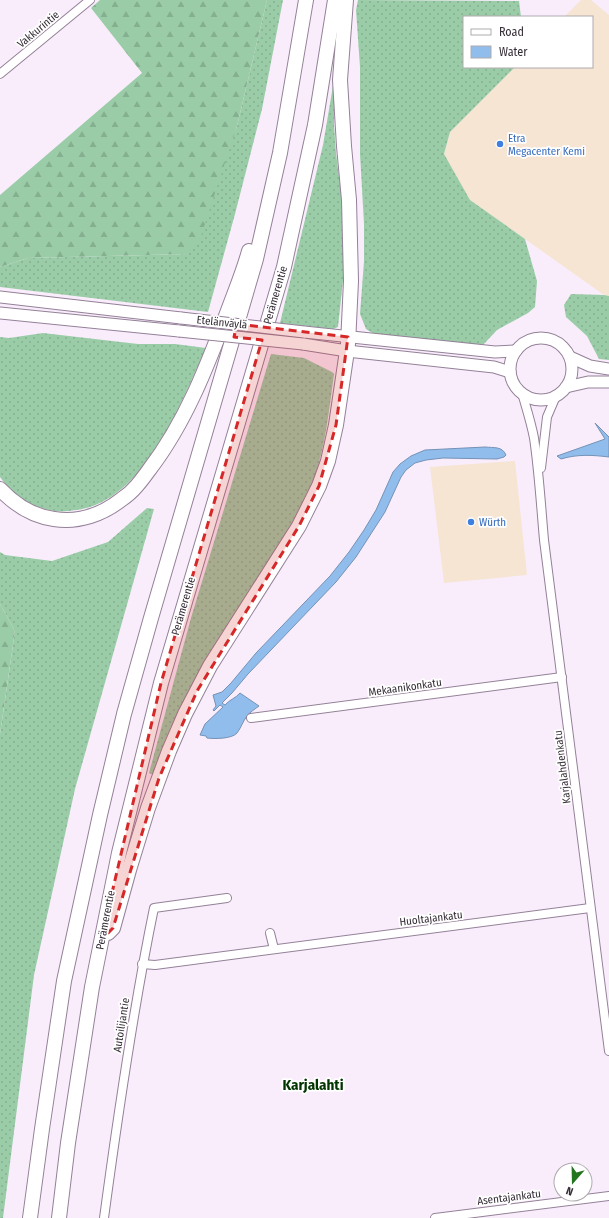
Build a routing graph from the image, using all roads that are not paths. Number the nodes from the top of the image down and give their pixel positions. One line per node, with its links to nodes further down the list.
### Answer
1 (90, 0): 5 (street, Vakkurintie)
2 (306, 0): 6 (highway)
3 (335, 0): 26 (highway, Perämerentie)
4 (346, 0): 9 (highway)
5 (0, 74)
6 (280, 153): 20 (highway); 31 (highway)
7 (0, 297): 9 (main road, Etelänväylä, bridge)
8 (0, 313): 10 (main road, Etelänväylä, bridge)
9 (348, 337): 10 (highway); 11 (main road, Etelänväylä)
10 (347, 351): 14 (main road, Etelänväylä); 26 (highway)
11 (516, 351): 12 (main road); 14 (main road)
12 (570, 357): 13 (main road); 16 (main road)
13 (609, 369)
14 (510, 372): 17 (main road)
15 (609, 382): 16 (main road)
16 (566, 387): 18 (main road)
17 (522, 393): 18 (main road); 19 (street, Karjalahdenkatu)
18 (556, 396): 19 (street, Karjalahdenkatu)
19 (539, 481): 21 (street, Karjalahdenkatu)
20 (0, 489)
21 (562, 677): 22 (street, Mekaanikonkatu); 24 (street, Karjalahdenkatu)
22 (251, 718)
23 (227, 898): 28 (street, Autoilijantie)
24 (590, 908): 27 (street, Huoltajankatu); 29 (street, Karjalahdenkatu)
25 (270, 933): 27 (street)
26 (101, 940): 32 (highway, Perämerentie)
27 (274, 949): 28 (street, Huoltajankatu)
28 (142, 964): 33 (street, Autoilijantie)
29 (609, 1051)
30 (609, 1196): 34 (street, Asentajankatu)
31 (30, 1218)
32 (59, 1218)
33 (104, 1218)
34 (435, 1218)

